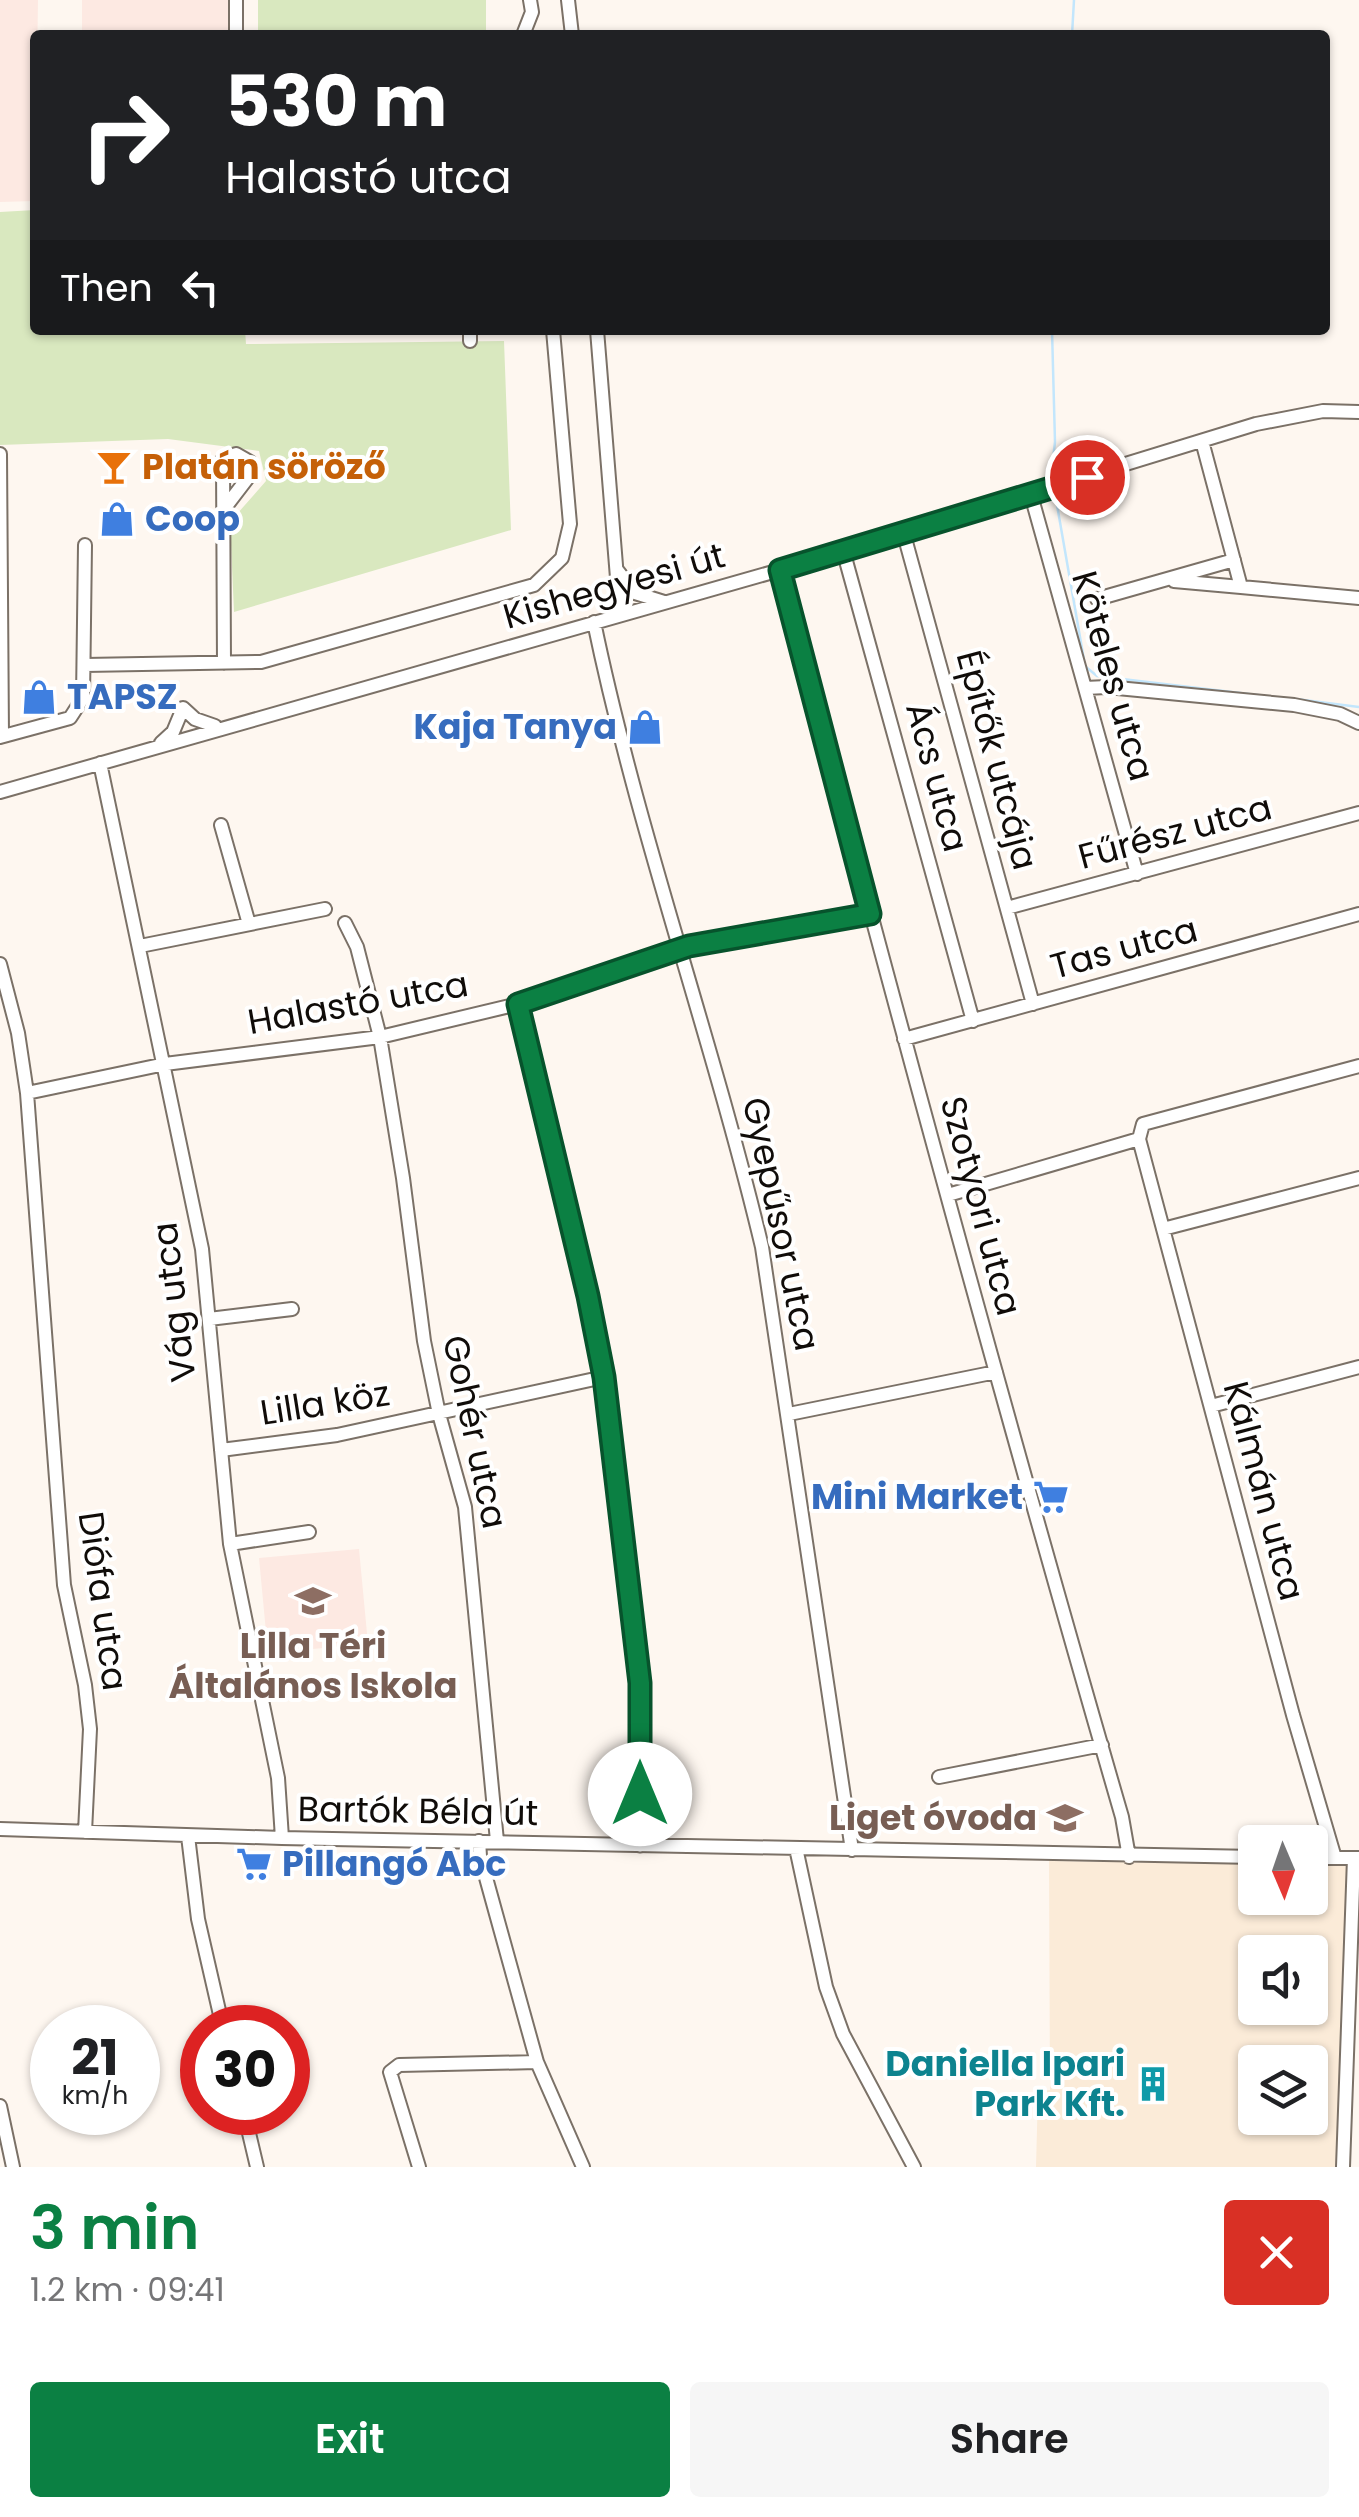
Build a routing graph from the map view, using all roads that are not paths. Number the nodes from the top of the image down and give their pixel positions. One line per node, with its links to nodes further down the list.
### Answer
1 (236, 0): 4 (street)
2 (530, 0): 5 (street)
3 (568, 0): 6 (street)
4 (236, 30)
5 (525, 30)
6 (571, 30)
7 (553, 335): 30 (street, Kishegyesi út)
8 (597, 335): 19 (street)
9 (1359, 412): 10 (street, Kishegyesi út)
10 (1202, 441): 12 (street, Kishegyesi út); 18 (street)
11 (0, 454): 14 (street)
12 (1031, 495): 15 (street, Kishegyesi út); 32 (street, Köteles utca)
13 (224, 509): 30 (street)
14 (0, 512): 35 (street)
15 (904, 532): 17 (street, Kishegyesi út); 42 (street, Építők utcája)
16 (85, 545): 31 (street)
17 (843, 550): 21 (street, Kishegyesi út); 53 (street, Ács utca)
18 (1234, 560): 20 (street); 24 (street)
19 (616, 568): 27 (street); 28 (street)
20 (1206, 568): 22 (street); 23 (street)
21 (780, 570): 27 (street, Kishegyesi út); 44 (street, Szotyori utca)
22 (1166, 581): 23 (street); 26 (street)
23 (1206, 584): 24 (street)
24 (1240, 588): 25 (street)
25 (1359, 598)
26 (1097, 599)
27 (666, 602): 28 (street, Kishegyesi út)
28 (620, 615): 29 (street, Kishegyesi út)
29 (594, 622): 34 (street, Kishegyesi út); 49 (street, Gyepűsor utca)
30 (224, 663): 31 (street, Kishegyesi út)
31 (85, 665): 35 (street)
32 (1085, 688): 33 (street); 41 (street, Köteles utca)
33 (1359, 723)
34 (222, 726): 36 (street, Kishegyesi út); 36 (street)
35 (1, 737)
36 (157, 746): 37 (street, Kishegyesi út)
37 (100, 763): 38 (street, Kishegyesi út); 48 (street, Vág utca)
38 (0, 792)
39 (1359, 813): 41 (street, Fűrész utca)
40 (221, 825): 47 (street)
41 (1137, 874): 42 (street, Fűrész utca)
42 (1007, 908): 52 (street, Építők utcája)
43 (325, 909): 47 (street)
44 (870, 914): 49 (street, Halastó utca); 55 (street, Szotyori utca)
45 (1359, 914): 52 (street, Tas utca)
46 (346, 923): 54 (street, Gohér utca)
47 (249, 924): 48 (street)
48 (140, 946): 56 (street, Vág utca)
49 (679, 951): 51 (street, Halastó utca); 70 (street, Gyepűsor utca)
50 (0, 964): 58 (street, Diófa utca)
51 (518, 1004): 54 (street, Halastó utca); 67 (street)
52 (1033, 1004): 53 (street, Tas utca)
53 (973, 1021): 55 (street, Tas utca)
54 (380, 1037): 56 (street, Halastó utca); 69 (street, Gohér utca)
55 (904, 1039): 61 (street, Szotyori utca)
56 (165, 1064): 58 (street, Halastó utca); 64 (street, Vág utca)
57 (1359, 1066): 59 (street)
58 (27, 1093): 77 (street, Diófa utca)
59 (1139, 1139): 61 (street); 62 (street, Kálmán utca)
60 (1359, 1178): 62 (street)
61 (948, 1195): 66 (street, Szotyori utca)
62 (1163, 1229): 68 (street, Kálmán utca)
63 (292, 1310): 64 (street)
64 (210, 1319): 71 (street, Vág utca)
65 (1359, 1367): 68 (street)
66 (996, 1372): 70 (street); 74 (street, Szotyori utca)
67 (604, 1377): 69 (street, Lilla köz); 82 (street)
68 (1211, 1406): 88 (street, Kálmán utca)
69 (439, 1414): 71 (street, Lilla köz); 80 (street, Gohér utca)
70 (789, 1414): 84 (street, Gyepűsor utca)
71 (220, 1450): 73 (street, Vág utca)
72 (309, 1532): 73 (street)
73 (230, 1544): 79 (street, Vág utca)
74 (1102, 1745): 75 (street); 85 (street, Szotyori utca)
75 (938, 1778)
76 (0, 1829): 77 (street, Bartók Béla út)
77 (86, 1832): 78 (street, Bartók Béla út)
78 (188, 1836): 79 (street, Bartók Béla út); 90 (street)
79 (282, 1838): 81 (street, Bartók Béla út)
80 (497, 1841): 81 (street, Bartók Béla út); 82 (street, Bartók Béla út)
81 (479, 1842): 91 (street)
82 (640, 1846): 83 (street, Bartók Béla út)
83 (796, 1848): 84 (street, Bartók Béla út); 98 (street)
84 (852, 1850): 85 (street, Bartók Béla út)
85 (1129, 1856): 86 (street, Bartók Béla út)
86 (1238, 1857)
87 (1328, 1858): 88 (street)
88 (1335, 1858): 89 (street)
89 (1356, 1858): 99 (street)
90 (218, 2005)
91 (537, 2062): 96 (street); 97 (street)
92 (0, 2106): 94 (street)
93 (249, 2135): 95 (street)
94 (14, 2167)
95 (257, 2167)
96 (419, 2167)
97 (583, 2167)
98 (914, 2167)
99 (1343, 2167)

